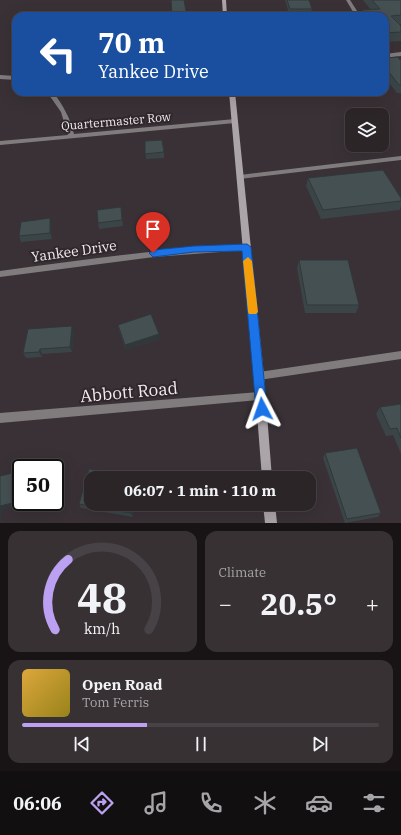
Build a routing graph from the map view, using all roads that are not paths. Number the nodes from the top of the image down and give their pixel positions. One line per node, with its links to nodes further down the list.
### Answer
1 (224, 0): 3 (main road)
2 (348, 0): 4 (street)
3 (225, 12)
4 (356, 12)
5 (401, 54): 6 (street)
6 (389, 56)
7 (0, 77): 8 (street)
8 (12, 78)
9 (53, 96): 12 (street)
10 (232, 96): 11 (main road)
11 (235, 121): 12 (street, Quartermaster Row); 15 (main road)
12 (72, 136): 13 (street, Quartermaster Row)
13 (0, 143)
14 (401, 158): 15 (street)
15 (240, 177): 16 (main road)
16 (247, 247): 17 (street, Yankee Drive); 19 (main road)
17 (0, 274)
18 (401, 356): 19 (street)
19 (259, 376): 20 (main road)
20 (260, 396): 21 (street, Abbott Road); 22 (main road)
21 (0, 418)
22 (266, 471)
23 (270, 511): 24 (main road)
24 (271, 523)

